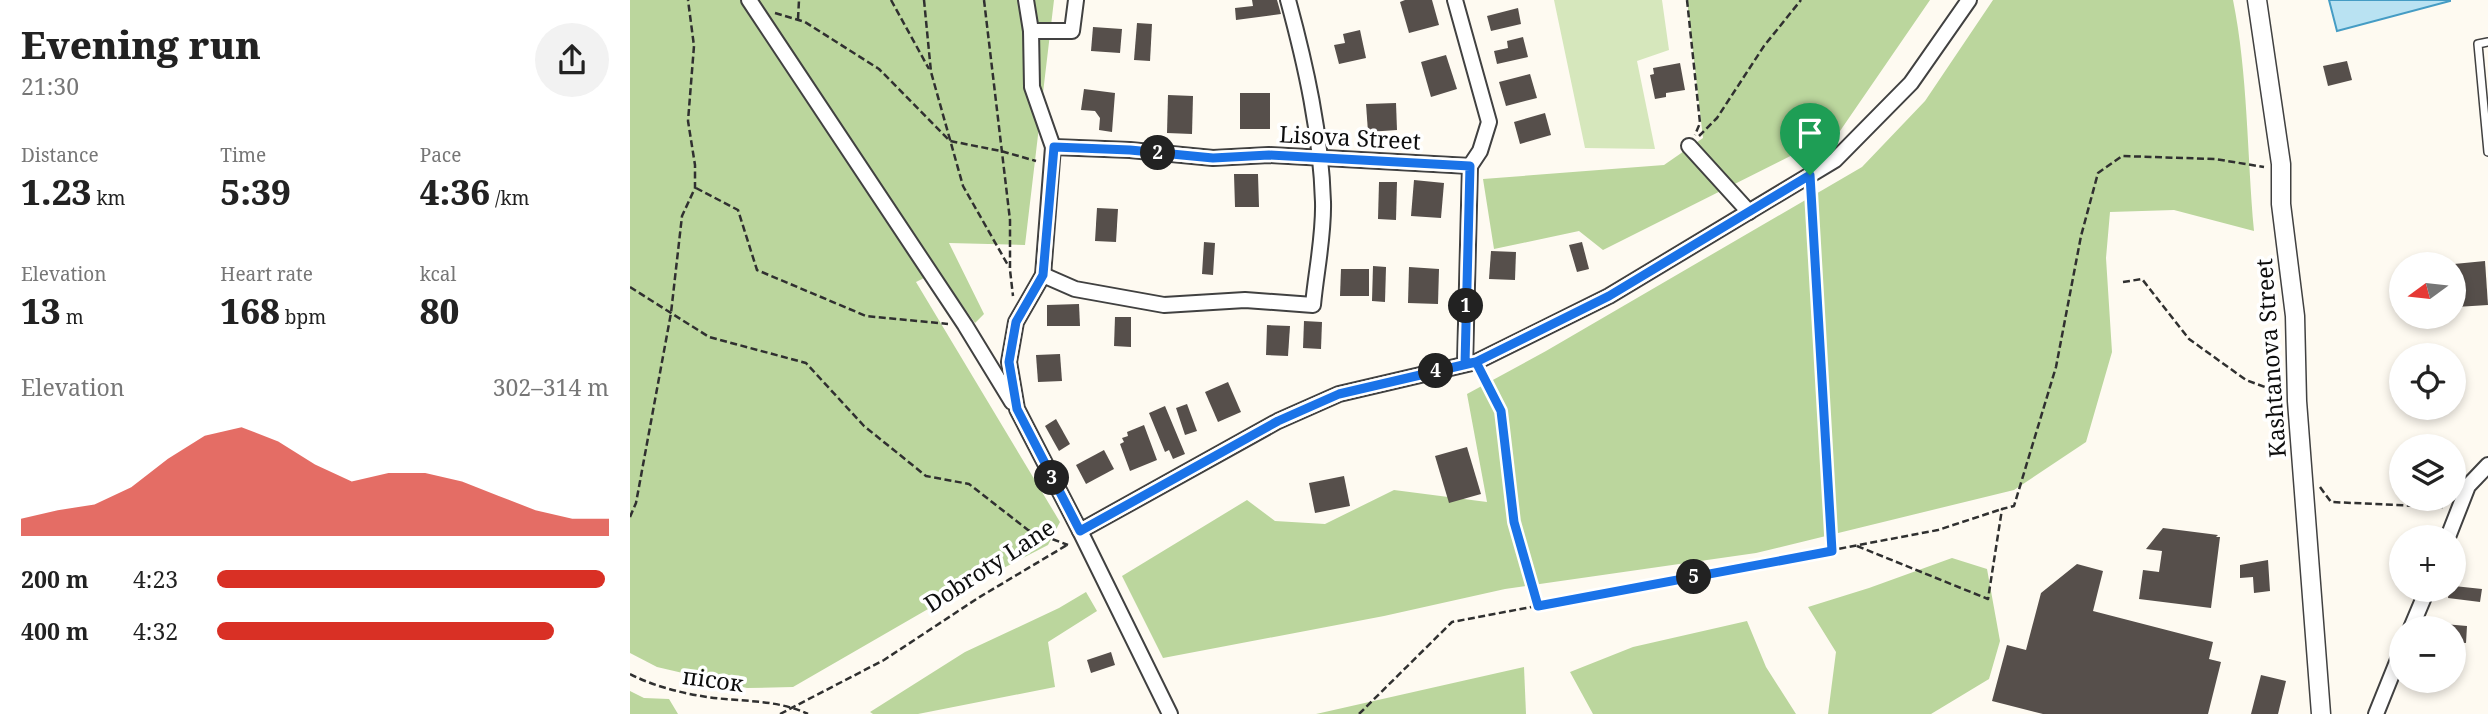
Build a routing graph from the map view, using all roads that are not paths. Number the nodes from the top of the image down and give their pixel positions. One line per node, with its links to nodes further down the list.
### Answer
1 (1026, 0): 8 (street)
2 (1076, 0): 8 (street)
3 (1288, 0): 13 (street)
4 (1455, 0): 14 (street)
5 (1969, 0): 15 (street)
6 (2256, 0): 24 (street, Kashtanova Street)
7 (750, 3): 18 (street)
8 (1031, 32): 11 (street)
9 (2488, 42): 12 (lane)
10 (1689, 146): 15 (street)
11 (1054, 147): 13 (street, Lisova Street); 16 (street)
12 (2488, 152)
13 (1320, 158): 14 (street, Lisova Street); 16 (street)
14 (1470, 166): 17 (street)
15 (1749, 212): 17 (street)
16 (1043, 275): 18 (street)
17 (1470, 363): 21 (street)
18 (1017, 409): 21 (street)
19 (2488, 465): 20 (street)
20 (2453, 525)
21 (1080, 531): 23 (street, Dobroty Lane)
22 (2389, 682): 25 (street)
23 (1170, 714)
24 (2321, 714)
25 (2376, 714)

